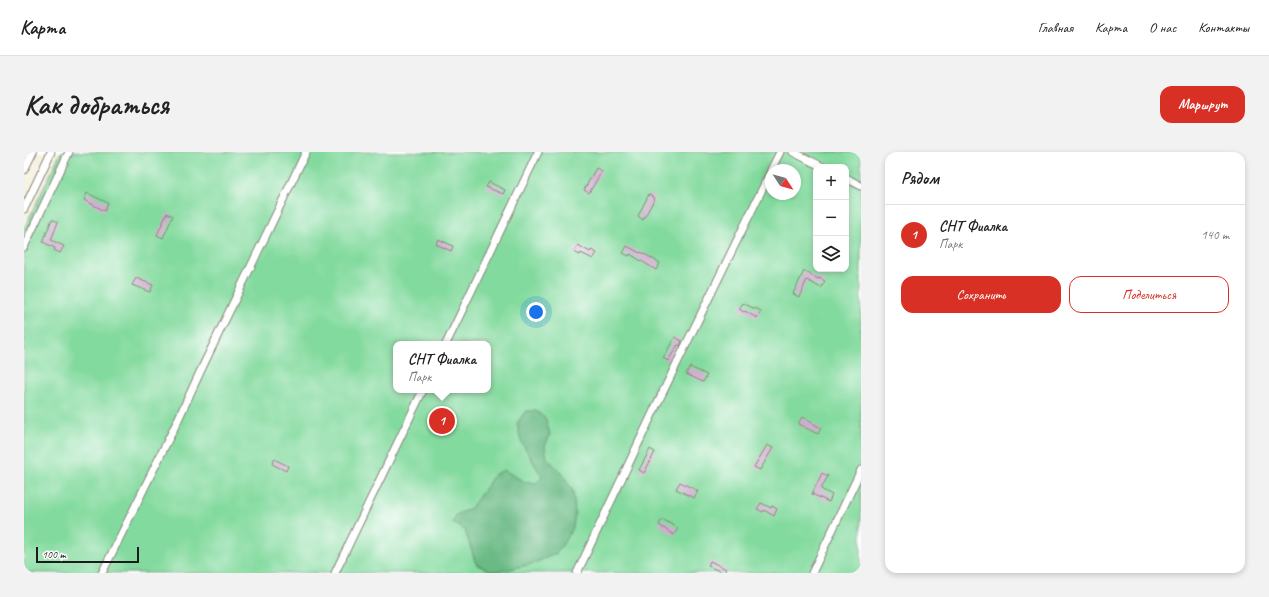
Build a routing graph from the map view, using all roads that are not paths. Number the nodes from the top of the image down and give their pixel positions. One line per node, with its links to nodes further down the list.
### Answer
1 (33, 152): 10 (street)
2 (52, 152): 14 (street)
3 (69, 152): 15 (street)
4 (306, 152): 19 (street)
5 (538, 152): 16 (street)
6 (780, 152): 8 (street)
7 (793, 152): 9 (street)
8 (774, 164)
9 (817, 164)
10 (24, 170)
11 (849, 180): 13 (street)
12 (765, 183): 21 (street)
13 (861, 186)
14 (24, 209)
15 (24, 247)
16 (447, 341)
17 (422, 393): 20 (street)
18 (861, 470): 22 (street)
19 (102, 573)
20 (335, 573)
21 (577, 573)
22 (812, 573)

